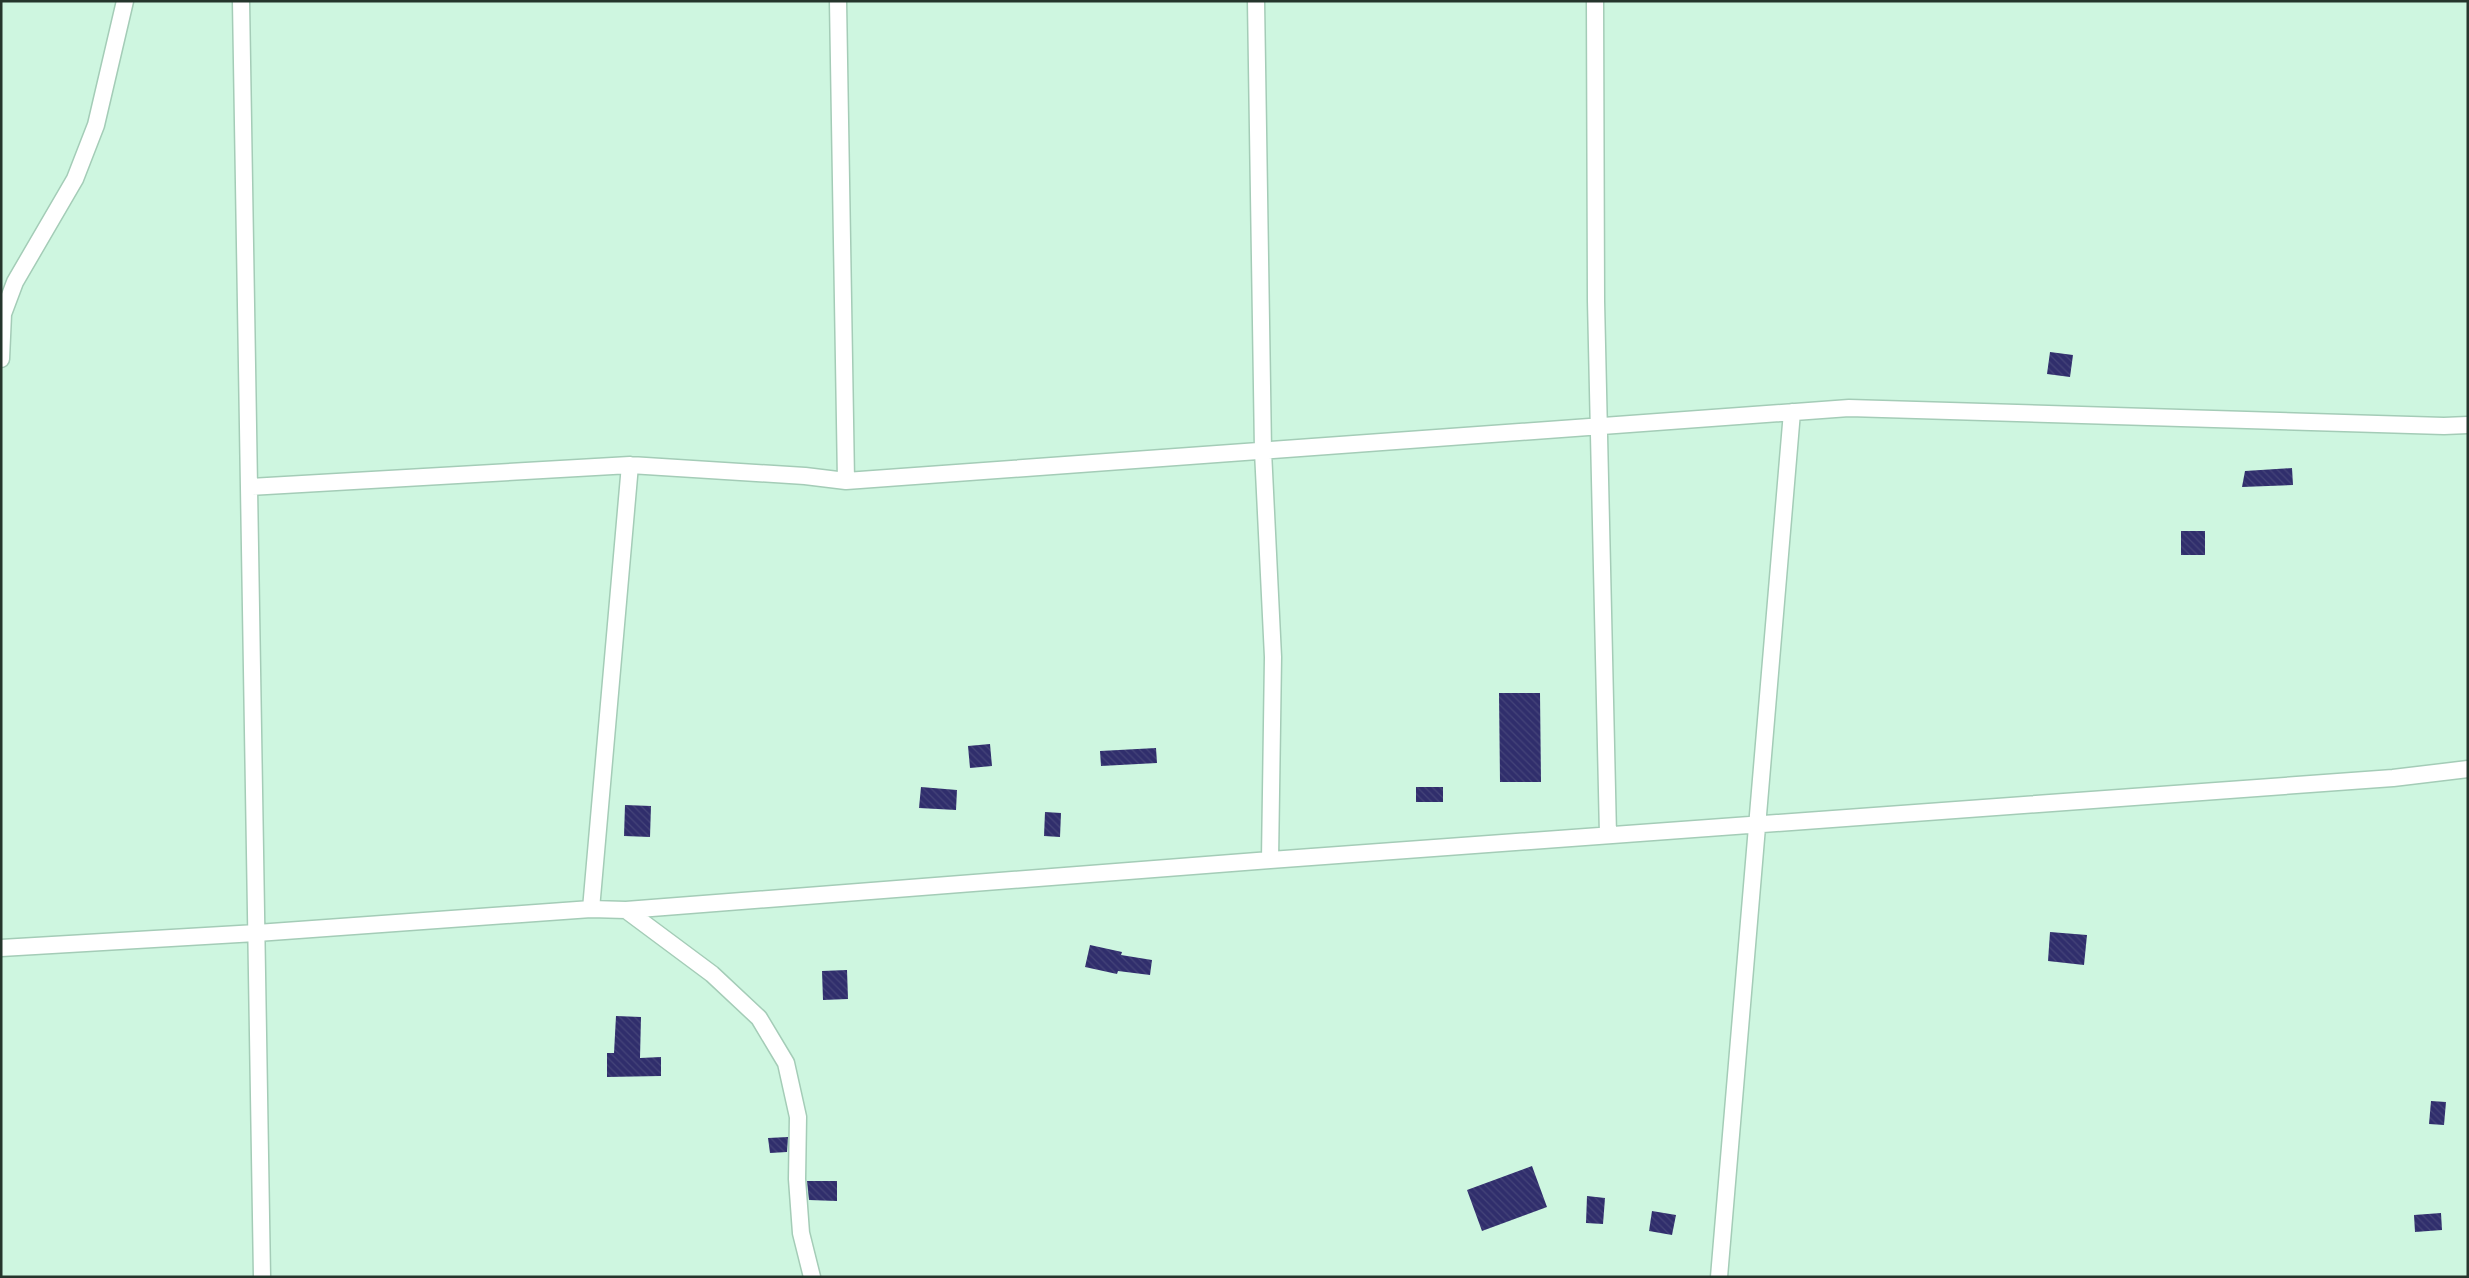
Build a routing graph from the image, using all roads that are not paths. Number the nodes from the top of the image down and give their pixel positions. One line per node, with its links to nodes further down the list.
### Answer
1 (125, 1): 6 (street)
2 (240, 1): 13 (street)
3 (838, 1): 12 (street)
4 (1256, 1): 10 (street)
5 (1596, 1): 9 (street)
6 (1, 359)
7 (1792, 412): 8 (street); 9 (street); 15 (street)
8 (2468, 425)
9 (1599, 426): 10 (street); 16 (street)
10 (1263, 451): 12 (street); 17 (street)
11 (630, 465): 12 (street); 13 (street); 18 (street)
12 (846, 481)
13 (249, 486): 20 (street)
14 (2468, 769): 15 (street)
15 (1757, 825): 16 (street); 24 (street)
16 (1608, 835): 17 (street)
17 (1270, 860): 19 (street)
18 (592, 909): 19 (street); 20 (street)
19 (626, 910): 23 (street)
20 (257, 934): 21 (street); 22 (street)
21 (1, 948)
22 (262, 1277)
23 (812, 1277)
24 (1719, 1277)

